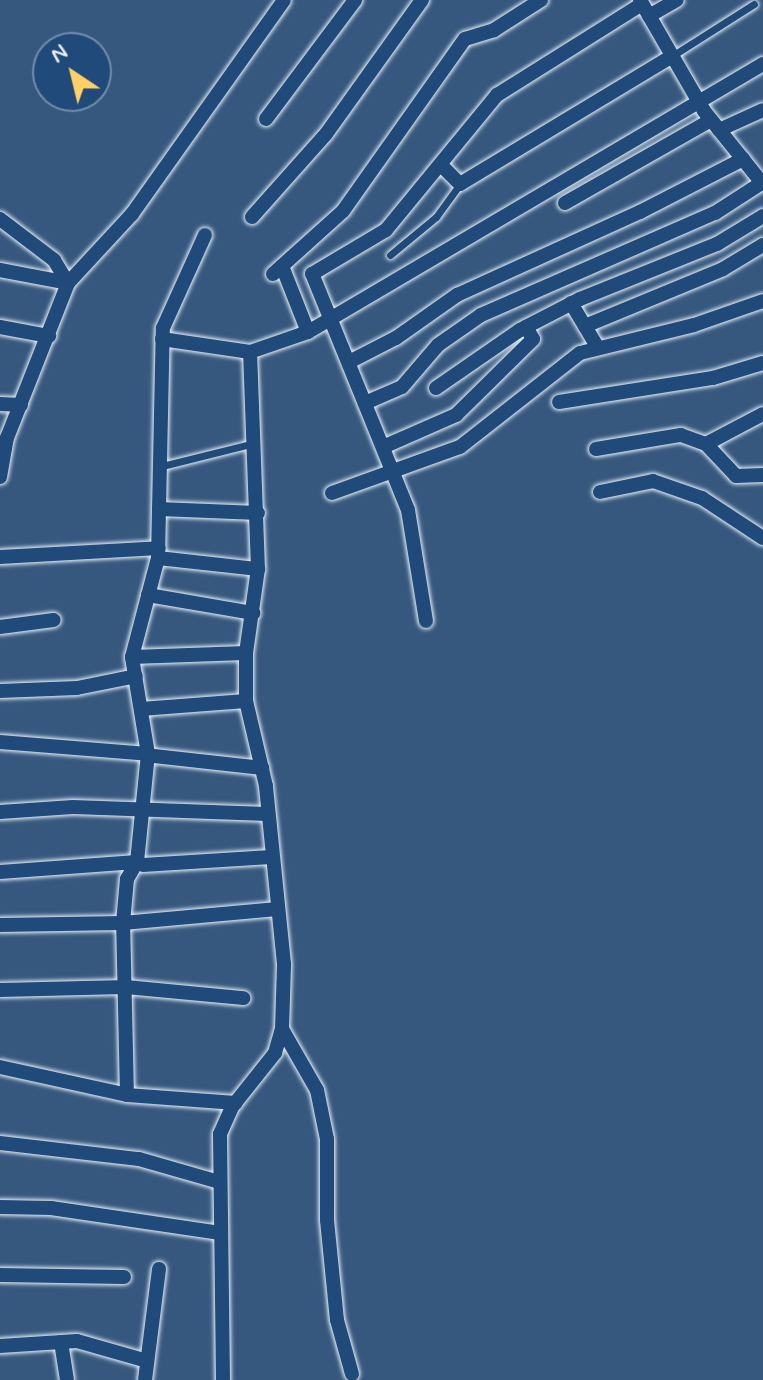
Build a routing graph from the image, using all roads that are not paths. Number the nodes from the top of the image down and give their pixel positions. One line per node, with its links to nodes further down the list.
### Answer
1 (284, 0): 27 (street)
2 (355, 0): 12 (street)
3 (422, 0): 21 (street)
4 (541, 0): 34 (street)
5 (677, 0): 7 (street)
6 (754, 4): 8 (lane)
7 (644, 6): 8 (street); 16 (street)
8 (672, 56): 10 (street); 18 (street)
9 (763, 64): 10 (street)
10 (699, 103): 13 (street); 30 (street)
11 (763, 110): 13 (street)
12 (266, 119)
13 (715, 125): 15 (street); 19 (street)
14 (763, 160): 15 (street)
15 (746, 163): 17 (street); 39 (street)
16 (441, 165): 18 (street); 30 (street)
17 (763, 183): 43 (street)
18 (460, 184): 25 (lane)
19 (565, 203)
20 (763, 216): 29 (street)
21 (252, 217)
22 (0, 219): 27 (street)
23 (205, 235): 36 (street)
24 (763, 245): 31 (street)
25 (390, 255)
26 (0, 270): 27 (street)
27 (68, 283): 35 (street)
28 (763, 301): 37 (street)
29 (571, 303): 31 (street); 33 (street)
30 (327, 320): 34 (street); 39 (street)
31 (585, 326): 37 (street)
32 (0, 327): 35 (street)
33 (526, 327): 41 (street); 50 (street)
34 (308, 332): 38 (street)
35 (49, 336): 45 (street)
36 (162, 339): 38 (street); 52 (street)
37 (598, 348): 53 (street)
38 (250, 352): 48 (street)
39 (349, 362): 43 (street)
40 (763, 363): 42 (street)
41 (436, 388)
42 (559, 402)
43 (365, 403): 50 (street)
44 (0, 404): 45 (street)
45 (21, 405): 47 (street)
46 (763, 414): 49 (street)
47 (6, 430): 55 (street)
48 (254, 443): 52 (lane); 59 (street)
49 (706, 444): 51 (street); 54 (street)
50 (383, 447): 53 (street)
51 (596, 449)
52 (156, 468): 58 (street)
53 (393, 472): 57 (street); 67 (street)
54 (763, 475)
55 (0, 477)
56 (600, 492): 60 (street)
57 (332, 493)
58 (159, 509): 59 (street); 61 (street)
59 (258, 513): 63 (street)
60 (763, 538)
61 (158, 553): 62 (street); 63 (street); 64 (street)
62 (0, 557)
63 (258, 569): 65 (street)
64 (148, 595): 65 (street); 70 (street)
65 (253, 613): 69 (street)
66 (54, 620): 68 (street)
67 (426, 621)
68 (0, 627)
69 (246, 653): 70 (street); 73 (street)
70 (132, 657): 71 (street)
71 (136, 676): 72 (street); 74 (street)
72 (0, 691)
73 (246, 701): 74 (street); 77 (street)
74 (141, 709): 76 (street)
75 (0, 742): 76 (street)
76 (151, 755): 77 (street); 78 (street)
77 (262, 768): 80 (street)
78 (142, 810): 79 (street); 80 (street); 82 (street)
79 (0, 812)
80 (267, 814): 81 (street)
81 (271, 857): 82 (street); 84 (street)
82 (140, 864): 83 (street); 85 (street)
83 (0, 872)
84 (277, 909): 85 (street); 90 (street)
85 (123, 923): 86 (street); 87 (street)
86 (0, 925)
87 (126, 987): 88 (street); 89 (street); 92 (street)
88 (0, 990)
89 (243, 998)
90 (282, 1029): 93 (street); 104 (street)
91 (0, 1067): 92 (street)
92 (127, 1095): 93 (street)
93 (236, 1103): 95 (street)
94 (0, 1143): 95 (street)
95 (219, 1182): 97 (street)
96 (0, 1207): 97 (street)
97 (220, 1233): 107 (street)
98 (159, 1269): 103 (street)
99 (0, 1275): 100 (street)
100 (124, 1277)
101 (61, 1342): 102 (street); 103 (street); 105 (street)
102 (0, 1346)
103 (147, 1361): 106 (street)
104 (352, 1374)
105 (67, 1380)
106 (145, 1380)
107 (223, 1380)

